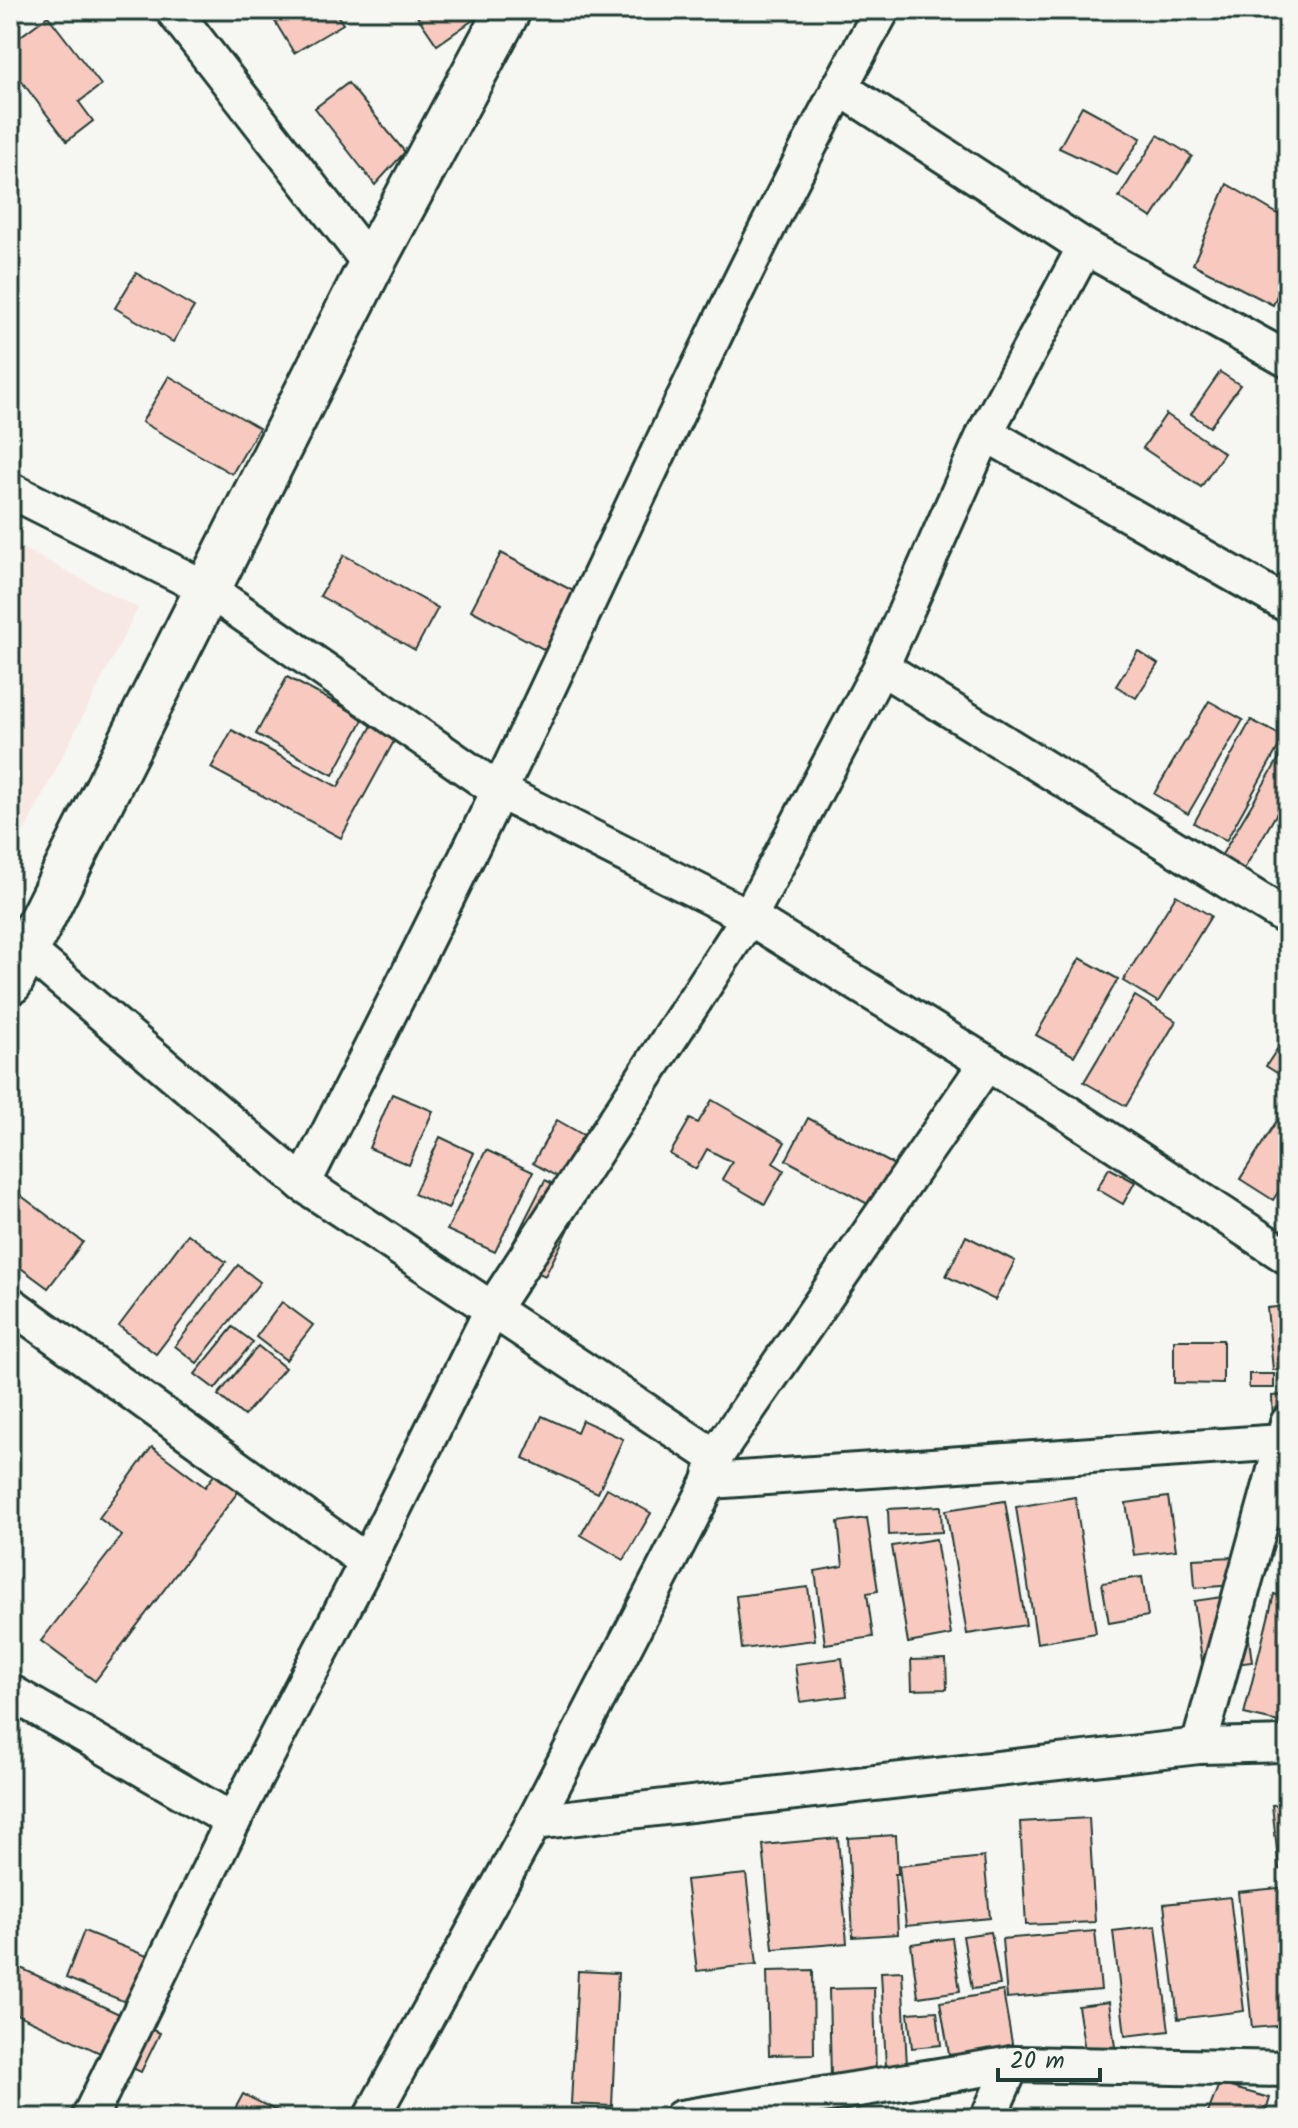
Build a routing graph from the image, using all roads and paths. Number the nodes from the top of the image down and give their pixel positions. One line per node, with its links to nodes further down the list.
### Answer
1 (173, 10): 6 (street)
2 (508, 10): 6 (street)
3 (882, 10): 4 (street)
4 (839, 87): 5 (street); 13 (street)
5 (1085, 247): 7 (street); 8 (street)
6 (371, 265): 10 (street)
7 (1288, 360)
8 (985, 433): 11 (street); 12 (street)
9 (10, 490): 10 (street)
10 (209, 590): 13 (street); 16 (street)
11 (1288, 605)
12 (881, 667): 14 (street); 15 (street)
13 (499, 791): 14 (street); 18 (street)
14 (749, 917): 17 (street); 21 (street)
15 (1288, 918)
16 (19, 966): 18 (street)
17 (986, 1064): 19 (street); 23 (street)
18 (303, 1184): 21 (street)
19 (1288, 1257)
20 (10, 1304): 24 (street)
21 (493, 1308): 23 (street); 24 (street)
22 (1285, 1433): 23 (street); 27 (street)
23 (712, 1469): 29 (street)
24 (367, 1562): 28 (street)
25 (12, 1697): 28 (street)
26 (1288, 1744): 27 (street)
27 (1199, 1746): 29 (street)
28 (233, 1821): 32 (street)
29 (534, 1822): 33 (street)
30 (1012, 2064): 31 (street); 34 (street); 35 (street)
31 (1288, 2069)
32 (89, 2118)
33 (371, 2118)
34 (681, 2118)
35 (988, 2118)

